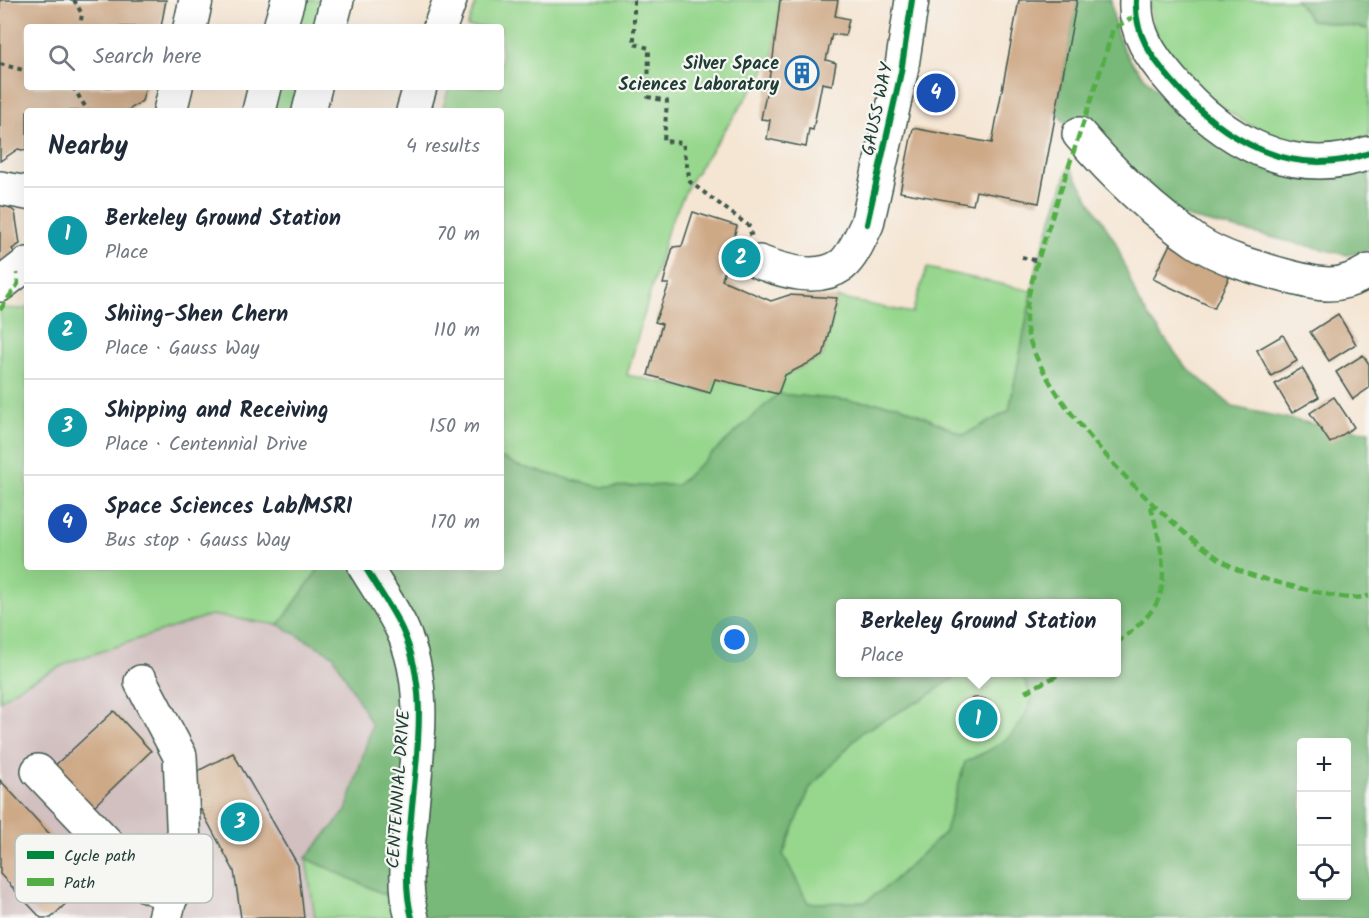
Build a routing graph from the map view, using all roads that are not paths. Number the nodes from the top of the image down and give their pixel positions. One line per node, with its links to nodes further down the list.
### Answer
1 (196, 0): 7 (street)
2 (288, 0): 8 (street)
3 (337, 0): 9 (street)
4 (450, 0): 10 (street)
5 (912, 0): 23 (street, GAUSS WAY)
6 (1136, 0): 20 (street)
7 (191, 24)
8 (281, 24)
9 (331, 24)
10 (441, 24)
11 (175, 90): 15 (street)
12 (264, 90): 16 (street)
13 (314, 90): 17 (street)
14 (419, 90): 18 (street)
15 (171, 108)
16 (260, 108)
17 (310, 108)
18 (414, 108)
19 (1079, 134): 25 (street)
20 (1369, 153)
21 (0, 188): 22 (street)
22 (24, 192)
23 (759, 262)
24 (24, 266): 26 (street)
25 (1369, 271)
26 (0, 285)
27 (367, 570): 32 (street, CENTENNIAL DRIVE)
28 (141, 682): 31 (street)
29 (38, 771): 30 (street)
30 (98, 834)
31 (184, 834)
32 (412, 918)

